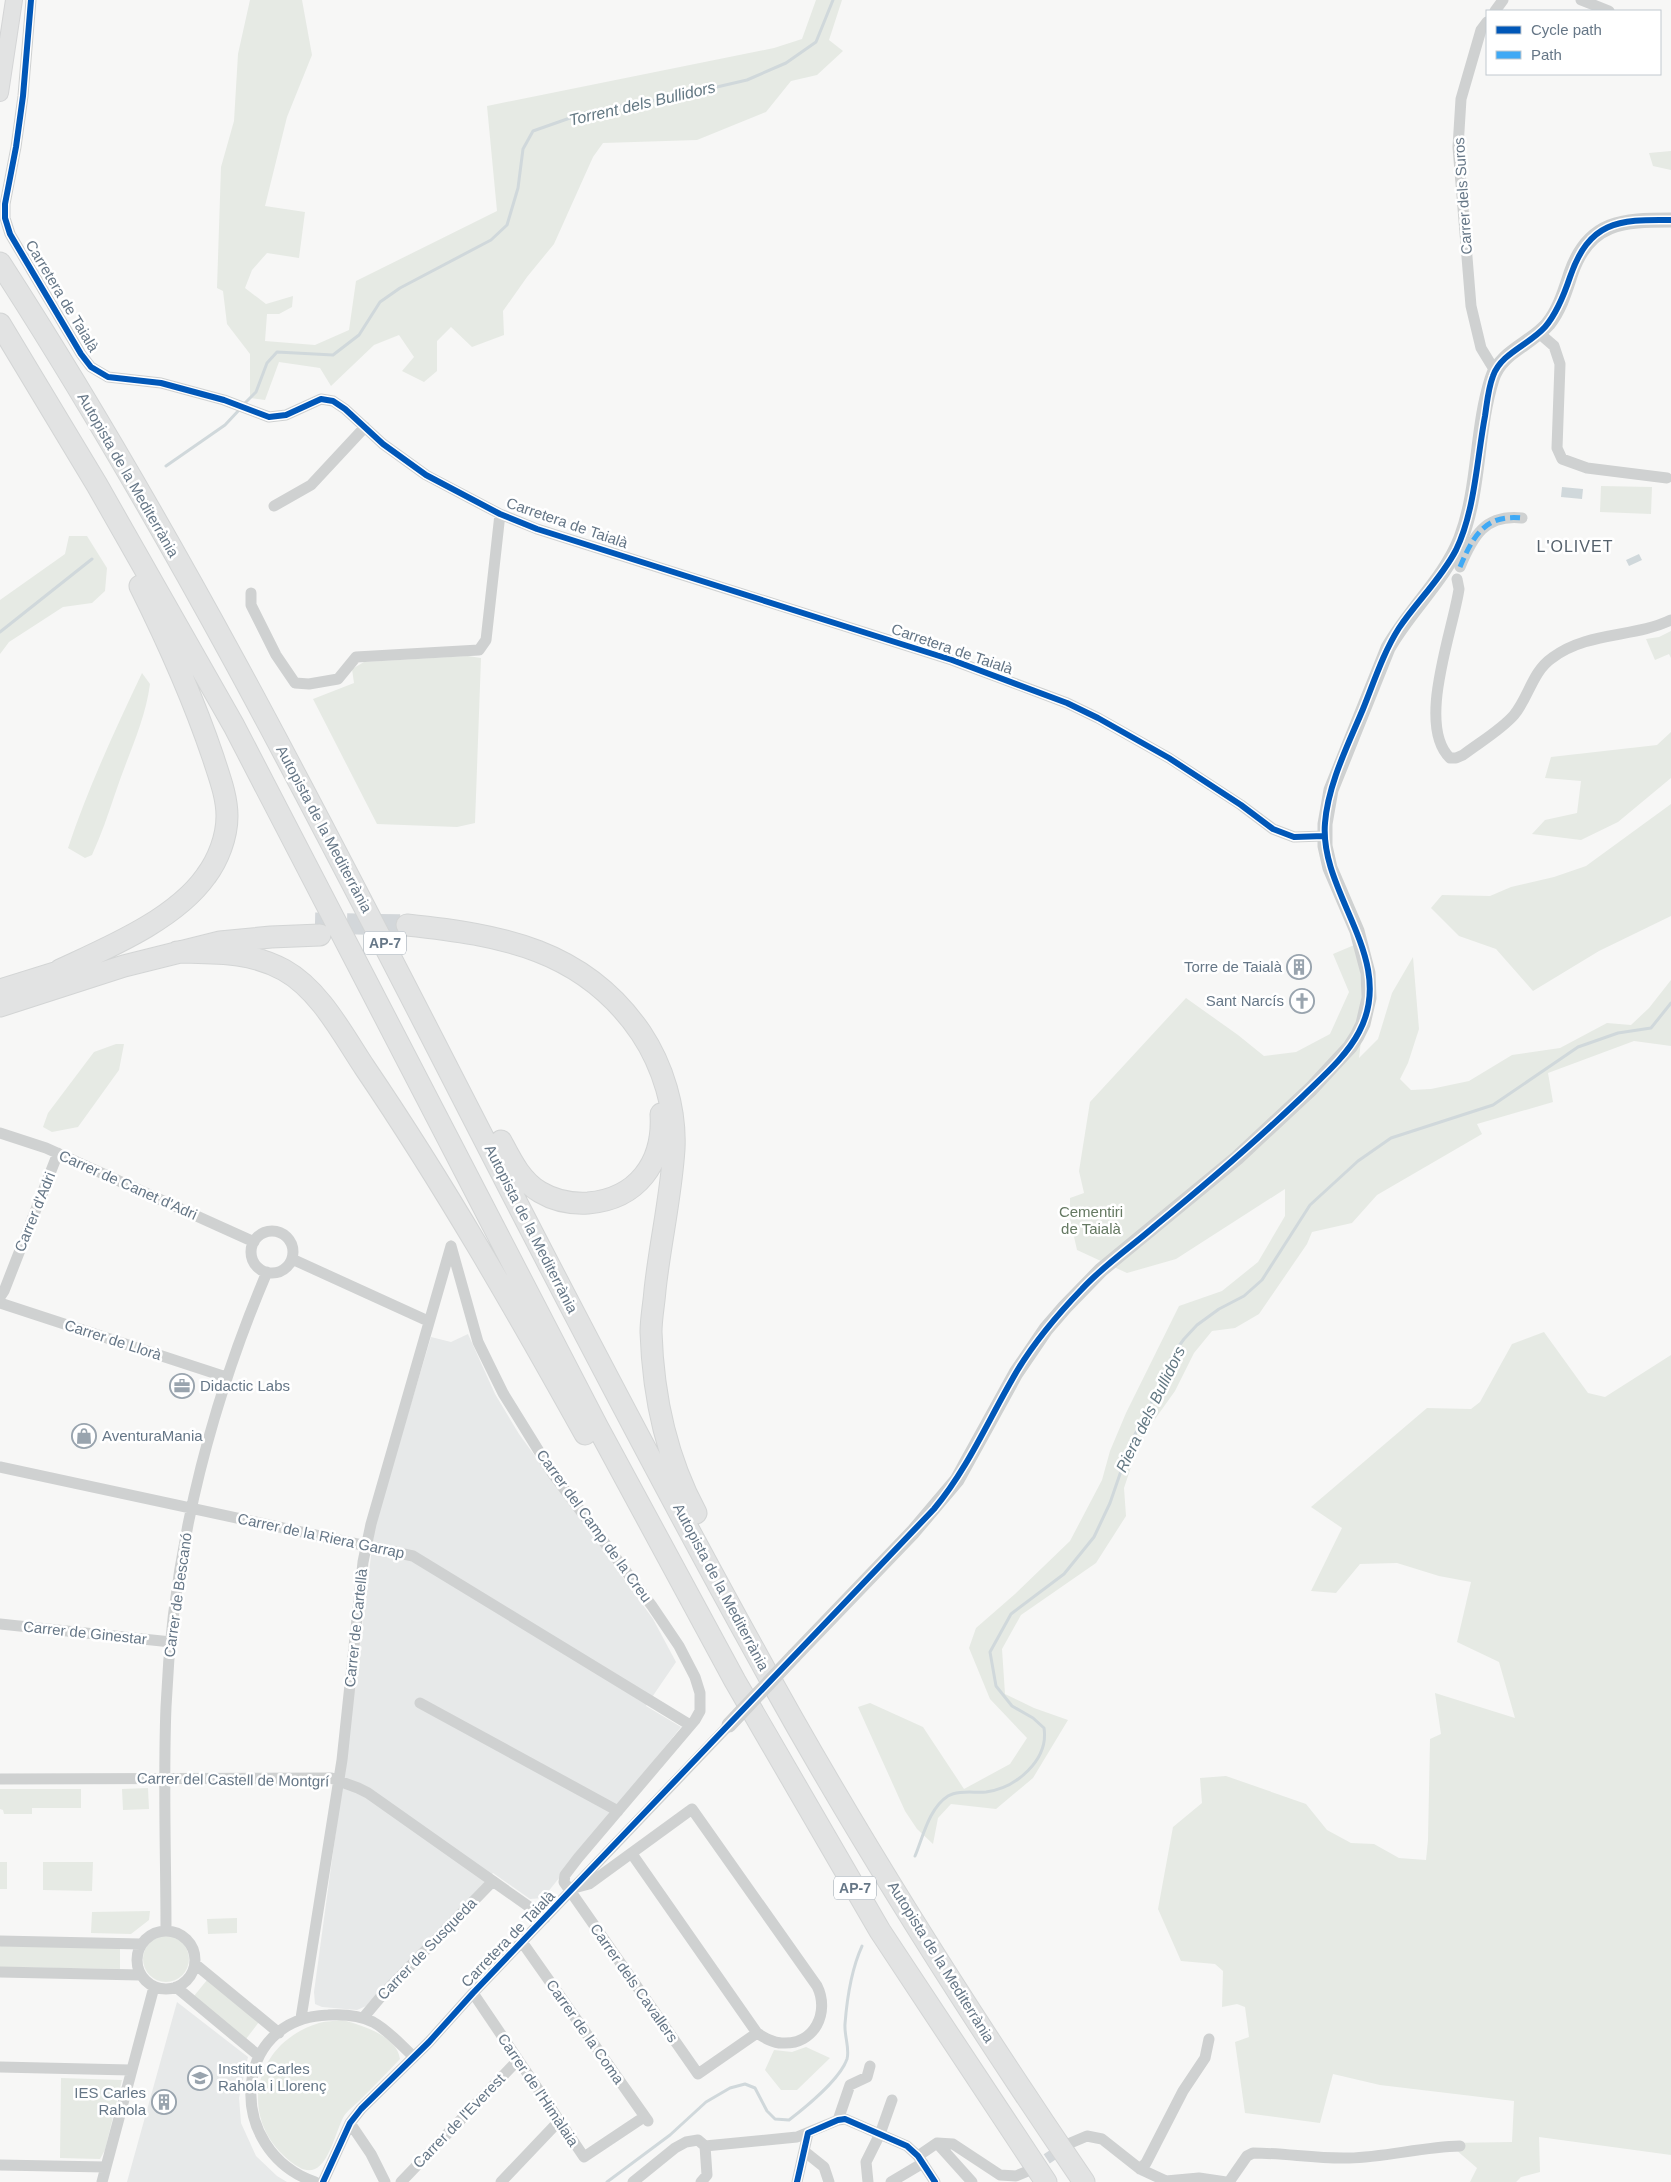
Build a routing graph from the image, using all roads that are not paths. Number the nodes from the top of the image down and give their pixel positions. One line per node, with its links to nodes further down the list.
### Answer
1 (14, 0): 6 (main road)
2 (31, 0): 12 (street, Carretera de Taialà)
3 (1581, 0): 4 (street)
4 (1606, 10)
5 (1486, 23): 11 (street, Carrer dels Suros)
6 (0, 93)
7 (1671, 220): 10 (street)
8 (0, 263): 27 (highway, Autopista de la Mediterrània / AP-7)
9 (0, 324): 14 (highway, Autopista de la Mediterrània / AP-7)
10 (1539, 333): 11 (street); 13 (street)
11 (1495, 370): 18 (street)
12 (365, 427): 15 (street); 16 (street, Carretera de Taialà)
13 (1667, 478)
14 (100, 491): 25 (highway); 42 (highway, Autopista de la Mediterrània / AP-7)
15 (274, 506)
16 (500, 514): 21 (street); 23 (street, Carretera de Taialà)
17 (1522, 518): 18 (street)
18 (1455, 563): 19 (street); 20 (street)
19 (1437, 579): 20 (street); 23 (street)
20 (1457, 580): 22 (street)
21 (251, 593)
22 (1671, 620)
23 (1324, 836): 48 (street, bridge)
24 (177, 952): 25 (highway); 28 (highway); 42 (highway)
25 (60, 970): 26 (highway)
26 (0, 990)
27 (410, 992): 44 (highway, Autopista de la Mediterrània / AP-7); 44 (highway)
28 (0, 1006)
29 (0, 1133): 30 (street, Carrer de Canet d'Adri)
30 (58, 1154): 31 (street, Carrer de Canet d'Adri); 35 (street, Carrer d'Adri)
31 (254, 1242): 33 (street); 34 (street)
32 (451, 1246): 37 (street, Carrer de Cartellà); 47 (street, Carrer del Camp de la Creu)
33 (292, 1259): 34 (street); 37 (street)
34 (267, 1272): 38 (street, Carrer de Bescanó)
35 (0, 1298)
36 (0, 1303): 38 (street, Carrer de Llorà)
37 (428, 1321): 41 (street, Carrer de Cartellà)
38 (226, 1376): 40 (street, Carrer de Bescanó)
39 (0, 1467): 40 (street, Carrer de la Riera Garrap)
40 (191, 1508): 41 (street, Carrer de la Riera Garrap); 45 (street, Carrer de Bescanó)
41 (367, 1545): 47 (street, Carrer de la Riera Garrap); 51 (street, Carrer de Cartellà)
42 (681, 1584): 109 (highway, Autopista de la Mediterrània / AP-7)
43 (0, 1624): 45 (street, Carrer de Ginestar)
44 (746, 1635): 110 (highway, Autopista de la Mediterrània / AP-7)
45 (171, 1642): 49 (street, Carrer de Bescanó)
46 (420, 1703): 52 (street)
47 (693, 1722): 52 (street, Carretera de Taialà)
48 (729, 1725): 55 (street, Carretera de Taialà)
49 (164, 1778): 50 (street, Carrer del Castell de Montgrí); 51 (street, Carrer del Castell de Montgrí); 57 (street, Carrer de Bescanó)
50 (0, 1779)
51 (338, 1781): 54 (street, Carrer del Castell de Montgrí); 67 (street, Carrer de Cartellà)
52 (618, 1811): 55 (street, Carretera de Taialà)
53 (632, 1854): 55 (street); 70 (street); 70 (street)
54 (493, 1881): 56 (street, Carrer del Castell de Montgrí); 68 (street, Carrer de Susqueda)
55 (571, 1890): 56 (street, Carretera de Taialà); 70 (street, Carrer dels Cavallers)
56 (545, 1918): 59 (street, Carretera de Taialà)
57 (166, 1930): 60 (street); 61 (street)
58 (0, 1941): 60 (street)
59 (522, 1942): 66 (street, Carretera de Taialà); 84 (street, Carrer de la Coma)
60 (141, 1944): 63 (street)
61 (195, 1964): 65 (street); 69 (street)
62 (0, 1972): 63 (street)
63 (140, 1975): 64 (street)
64 (154, 1987): 65 (street); 77 (street)
65 (176, 1987): 72 (street)
66 (473, 1993): 73 (street, Carretera de Taialà); 74 (street, Carrer de l'Himàlaia)
67 (301, 2018): 68 (street); 69 (street)
68 (363, 2018): 73 (street)
69 (279, 2033): 72 (street)
70 (757, 2033)
71 (1209, 2039): 93 (street)
72 (259, 2056): 96 (street)
73 (414, 2057): 81 (street, Carretera de Taialà)
74 (518, 2060): 80 (street, Carrer de l'Himàlaia); 99 (street, Carrer de l'Everest)
75 (870, 2066): 79 (street)
76 (0, 2067): 77 (street)
77 (130, 2070): 92 (street)
78 (892, 2100): 83 (street)
79 (838, 2120): 82 (street); 83 (street)
80 (559, 2121): 84 (street, Carrer de l'Himàlaia); 100 (street)
81 (350, 2123): 97 (street, Carretera de Taialà); 98 (street)
82 (808, 2133): 87 (street); 89 (street)
83 (880, 2134): 90 (street); 105 (street)
84 (614, 2137)
85 (940, 2143): 90 (street); 94 (street); 108 (street)
86 (1068, 2144): 93 (street)
87 (705, 2146): 101 (street); 102 (street)
88 (1460, 2146): 111 (street)
89 (804, 2151): 103 (street); 104 (street)
90 (921, 2159): 106 (street); 107 (street)
91 (0, 2165): 92 (street)
92 (105, 2167): 95 (street)
93 (1140, 2168): 111 (street)
94 (1028, 2171)
95 (102, 2182)
96 (315, 2182)
97 (323, 2182)
98 (386, 2182)
99 (401, 2182)
100 (501, 2182)
101 (633, 2182)
102 (701, 2182)
103 (797, 2182)
104 (829, 2182)
105 (868, 2182)
106 (891, 2182)
107 (935, 2182)
108 (972, 2182)
109 (1046, 2182)
110 (1084, 2182)
111 (1228, 2182)

